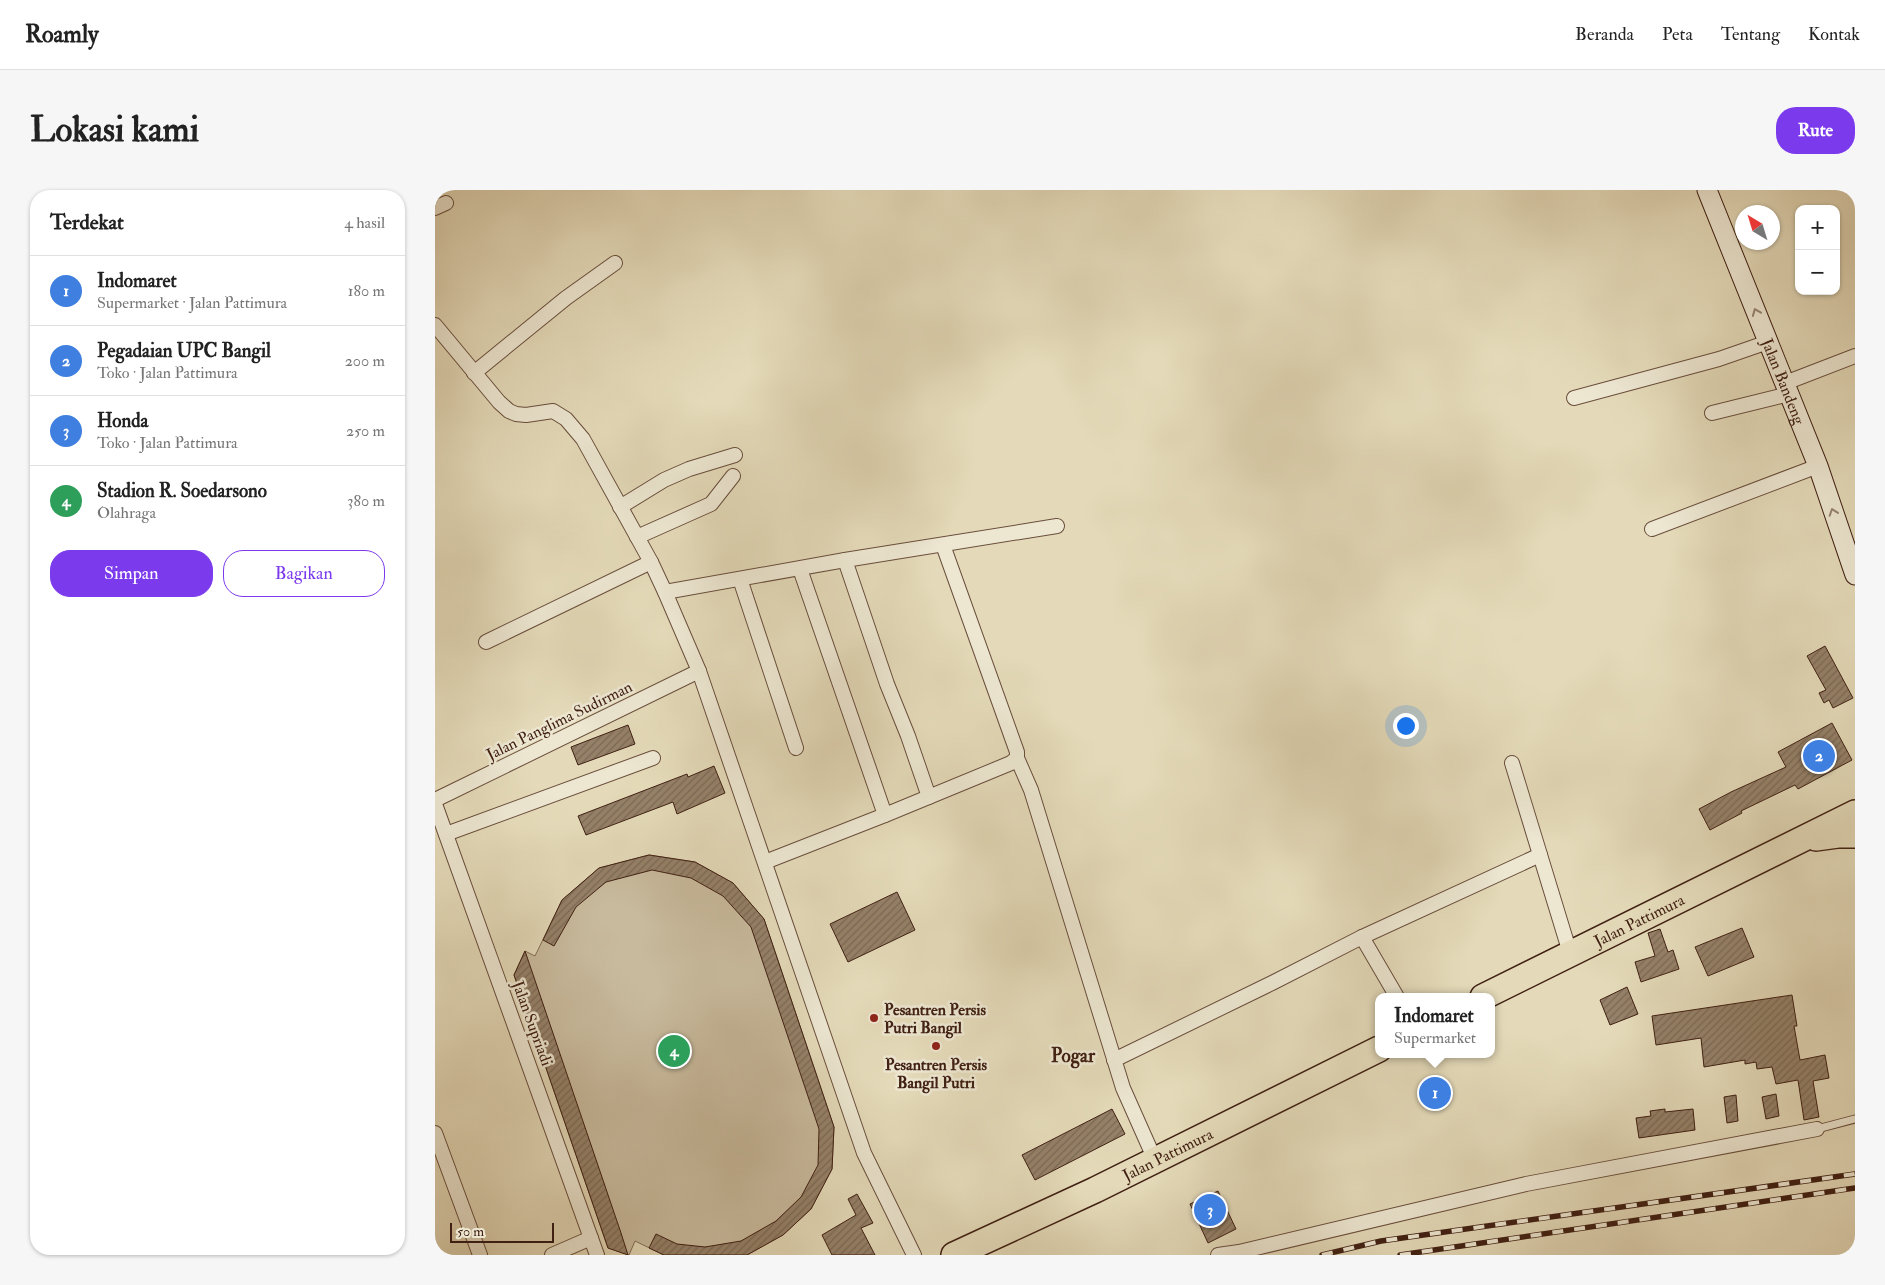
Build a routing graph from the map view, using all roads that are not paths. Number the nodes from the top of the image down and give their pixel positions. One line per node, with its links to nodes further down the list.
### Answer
1 (1707, 190): 4 (street, Jalan Bandeng, one-way to 1)
2 (615, 262): 6 (street)
3 (435, 325): 6 (street)
4 (1768, 342): 7 (street, Jalan Bandeng); 8 (street)
5 (1855, 356): 7 (street)
6 (474, 373): 13 (street)
7 (1787, 388): 9 (street); 11 (street, Jalan Bandeng)
8 (1574, 398)
9 (1712, 413)
10 (735, 455): 13 (street)
11 (1818, 466): 15 (street); 21 (street, Jalan Bandeng, one-way to 11)
12 (733, 476): 16 (street)
13 (620, 507): 16 (street)
14 (1057, 526): 17 (street)
15 (1652, 529)
16 (637, 537): 19 (street)
17 (943, 545): 18 (street); 28 (street)
18 (845, 560): 20 (street); 30 (street)
19 (651, 562): 23 (street); 24 (street)
20 (800, 569): 22 (street); 33 (street)
21 (1855, 575)
22 (740, 579): 23 (street); 26 (street)
23 (665, 592): 25 (street)
24 (486, 642)
25 (699, 671): 31 (street, Jalan Panglima Sudirman); 38 (street)
26 (796, 748)
27 (653, 758): 34 (street)
28 (1017, 758): 30 (street); 44 (street)
29 (1512, 763): 37 (street)
30 (929, 797): 33 (street)
31 (435, 802): 34 (street, Jalan Supriadi)
32 (1855, 813): 36 (highway, Jalan Pattimura)
33 (885, 815): 38 (street)
34 (446, 834): 49 (street, Jalan Supriadi)
35 (1855, 835): 36 (highway)
36 (1794, 842): 40 (highway, Jalan Pattimura)
37 (1539, 855): 39 (street); 40 (street)
38 (765, 862): 53 (street)
39 (1362, 937): 41 (street); 44 (street)
40 (1570, 953): 42 (highway, Jalan Pattimura)
41 (1395, 993)
42 (1491, 993)
43 (1375, 1051): 48 (highway, Jalan Pattimura)
44 (1114, 1060): 48 (street)
45 (1855, 1119): 46 (lane)
46 (1817, 1129): 55 (street)
47 (435, 1134): 50 (street)
48 (1155, 1160): 54 (highway, Jalan Pattimura)
49 (591, 1238): 51 (street); 52 (street, Jalan Supriadi)
50 (480, 1255)
51 (552, 1255)
52 (597, 1255)
53 (914, 1255)
54 (954, 1255)
55 (1218, 1255)

